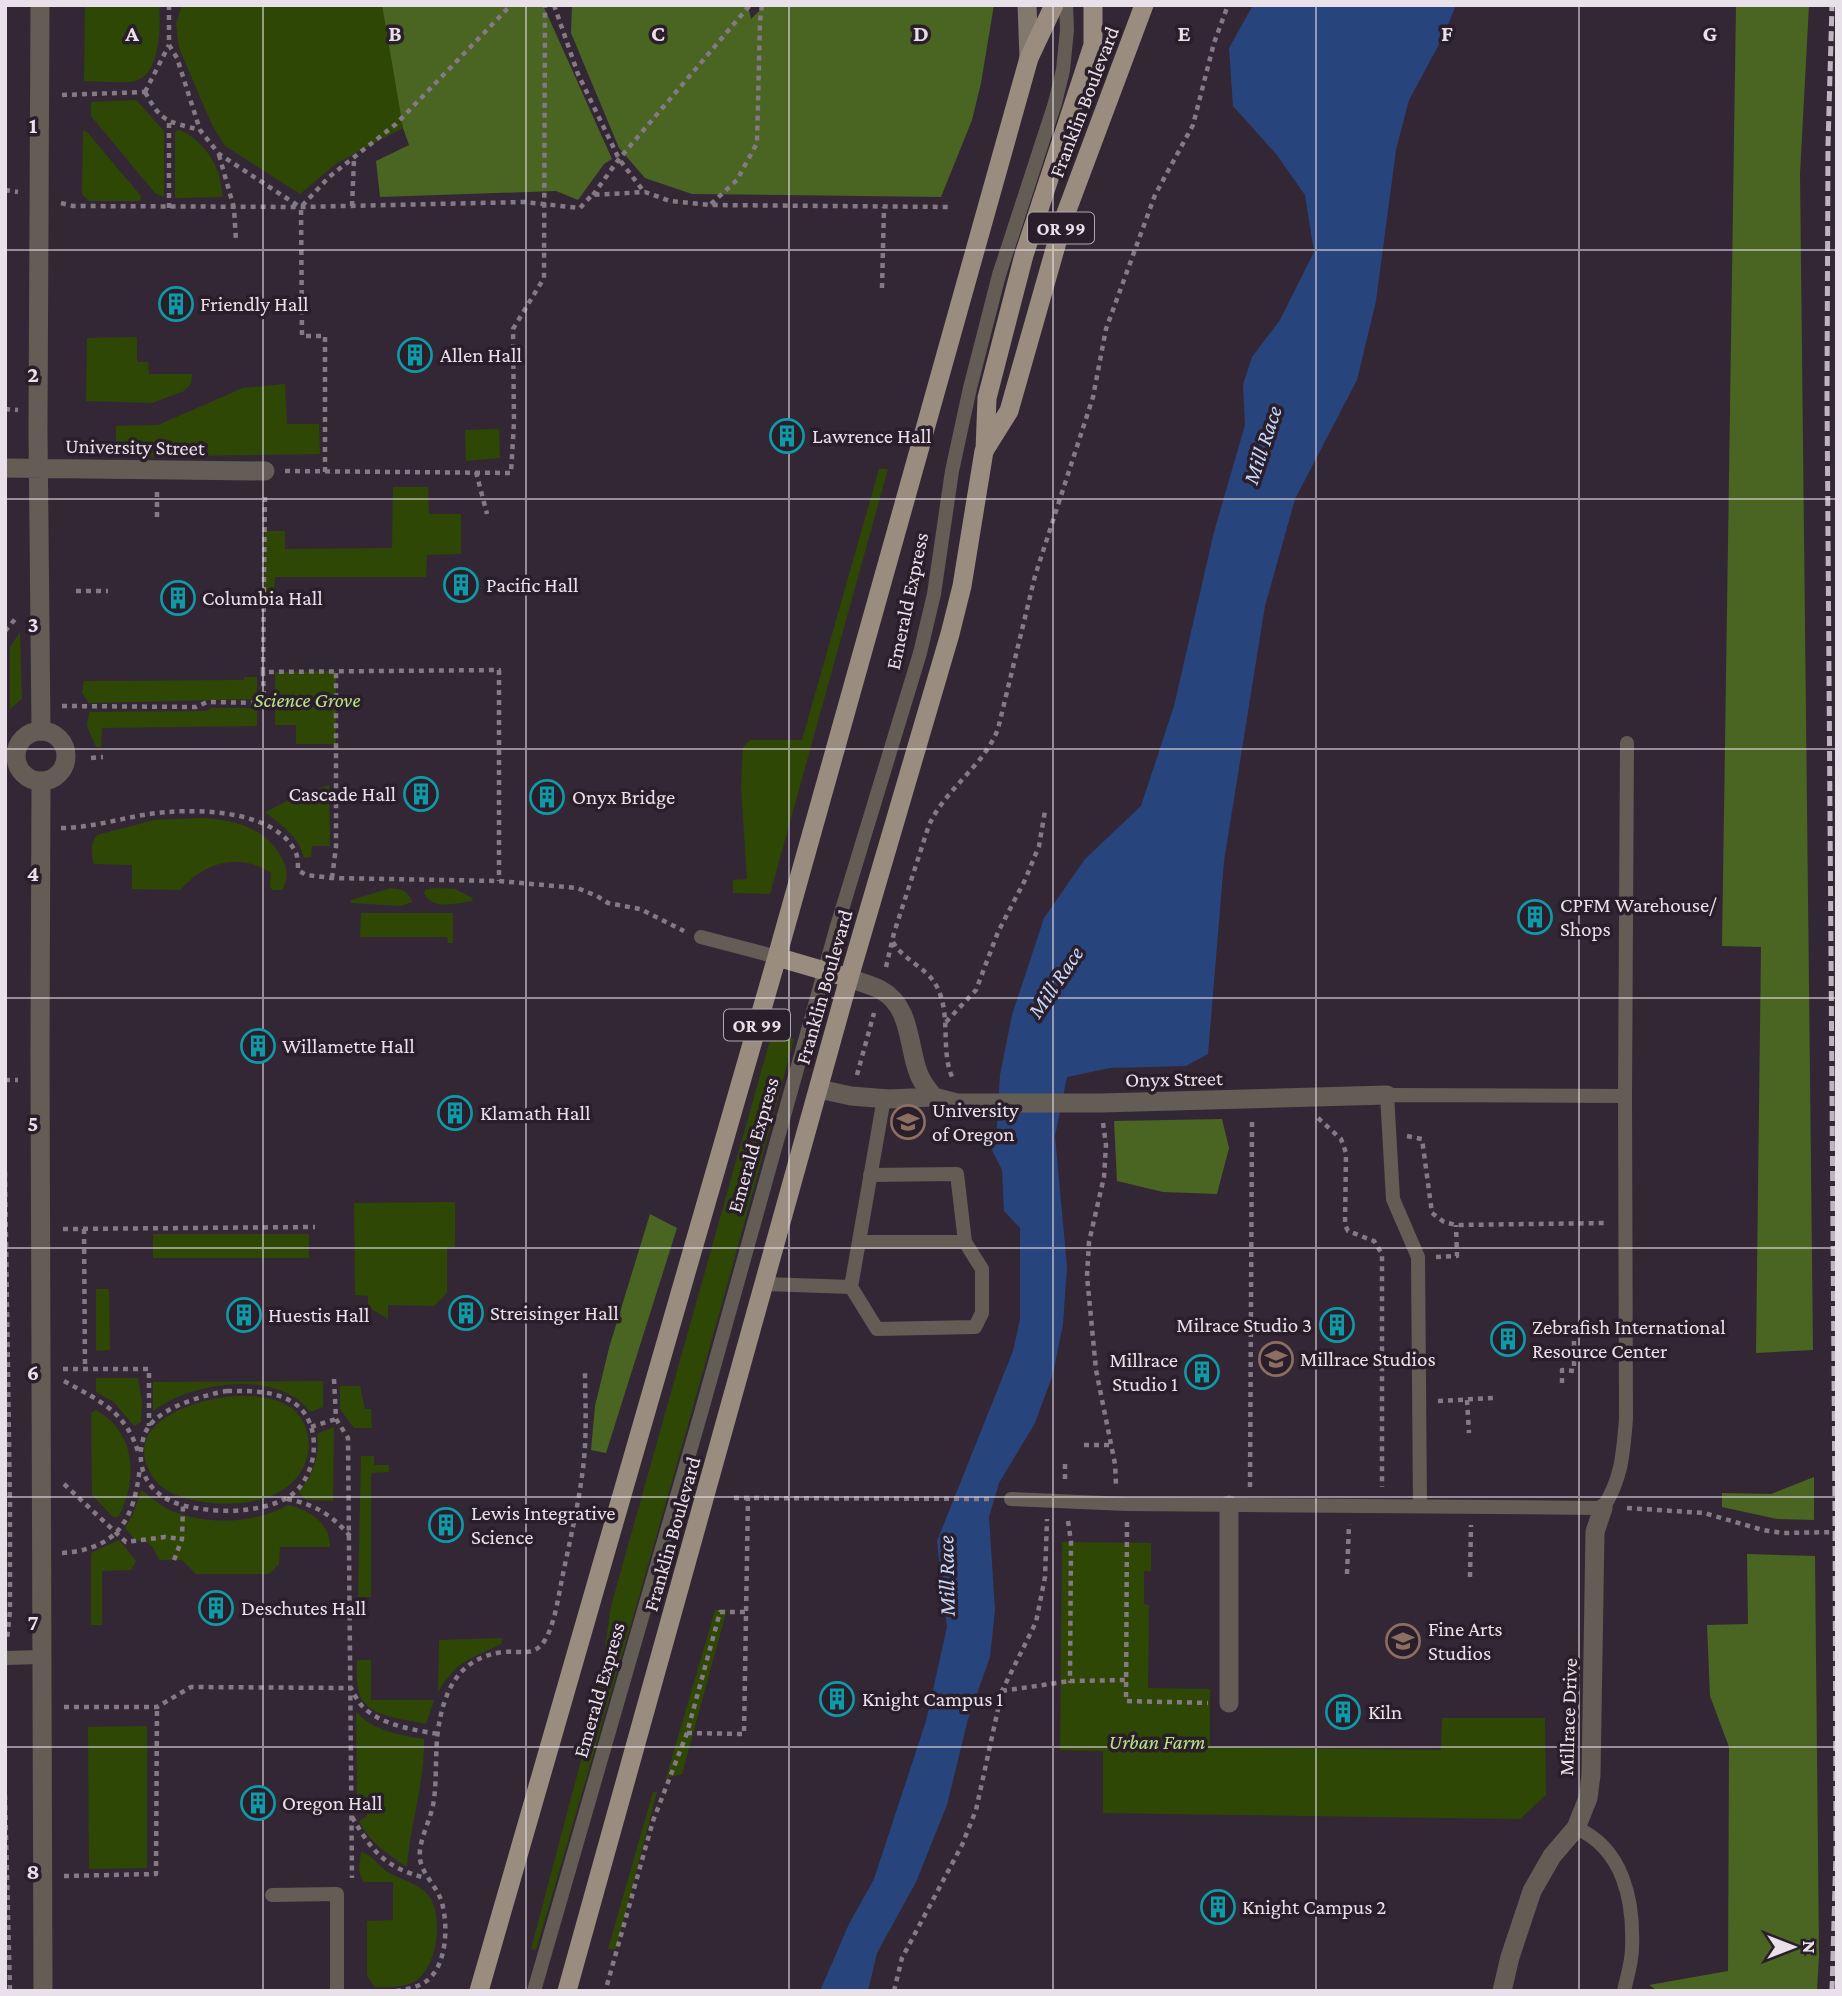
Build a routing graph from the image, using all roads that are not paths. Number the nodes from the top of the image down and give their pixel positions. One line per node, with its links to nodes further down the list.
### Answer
1 (40, 5): 10 (street)
2 (1027, 5): 7 (main road)
3 (1054, 5): 7 (main road, OR 99)
4 (1066, 5): 17 (lane, Emerald Express)
5 (1093, 5): 8 (main road)
6 (1144, 5): 8 (main road, Franklin Boulevard / OR 99)
7 (1029, 58): 16 (main road, OR 99)
8 (985, 451): 18 (main road, Franklin Boulevard / OR 99)
9 (5, 468): 10 (street, University Street)
10 (39, 468): 11 (street, University Street); 12 (street)
11 (265, 471)
12 (41, 731): 14 (street); 14 (street)
13 (1627, 743): 21 (lane)
14 (41, 781): 34 (street)
15 (701, 937): 16 (lane)
16 (777, 957): 17 (main road); 41 (main road, OR 99)
17 (824, 971): 18 (main road); 38 (lane, Emerald Express)
18 (849, 978): 19 (main road, Franklin Boulevard / OR 99); 22 (street)
19 (819, 1089): 23 (street, Onyx Street); 27 (main road, Franklin Boulevard / OR 99)
20 (1387, 1095): 21 (lane, Onyx Street); 22 (street, Onyx Street); 31 (lane)
21 (1625, 1096): 32 (lane)
22 (934, 1097): 23 (street, Onyx Street)
23 (884, 1098): 24 (lane)
24 (870, 1175): 25 (lane); 26 (lane)
25 (859, 1242): 26 (lane); 28 (lane)
26 (965, 1242): 28 (lane)
27 (765, 1284): 28 (lane); 44 (main road, Franklin Boulevard / OR 99)
28 (850, 1287)
29 (1011, 1499): 30 (lane)
30 (1229, 1504): 31 (lane); 35 (street)
31 (1420, 1506): 32 (lane)
32 (1603, 1508): 36 (street, Millrace Drive)
33 (6, 1651): 34 (lane)
34 (42, 1657): 39 (street)
35 (1229, 1703)
36 (1576, 1828): 45 (street, Millrace Drive); 46 (lane)
37 (272, 1895): 40 (lane)
38 (541, 1967): 42 (lane, Emerald Express); 43 (lane, Emerald Express)
39 (43, 1991)
40 (337, 1991)
41 (479, 1991)
42 (527, 1991)
43 (534, 1991)
44 (567, 1991)
45 (1502, 1991)
46 (1624, 1991)

